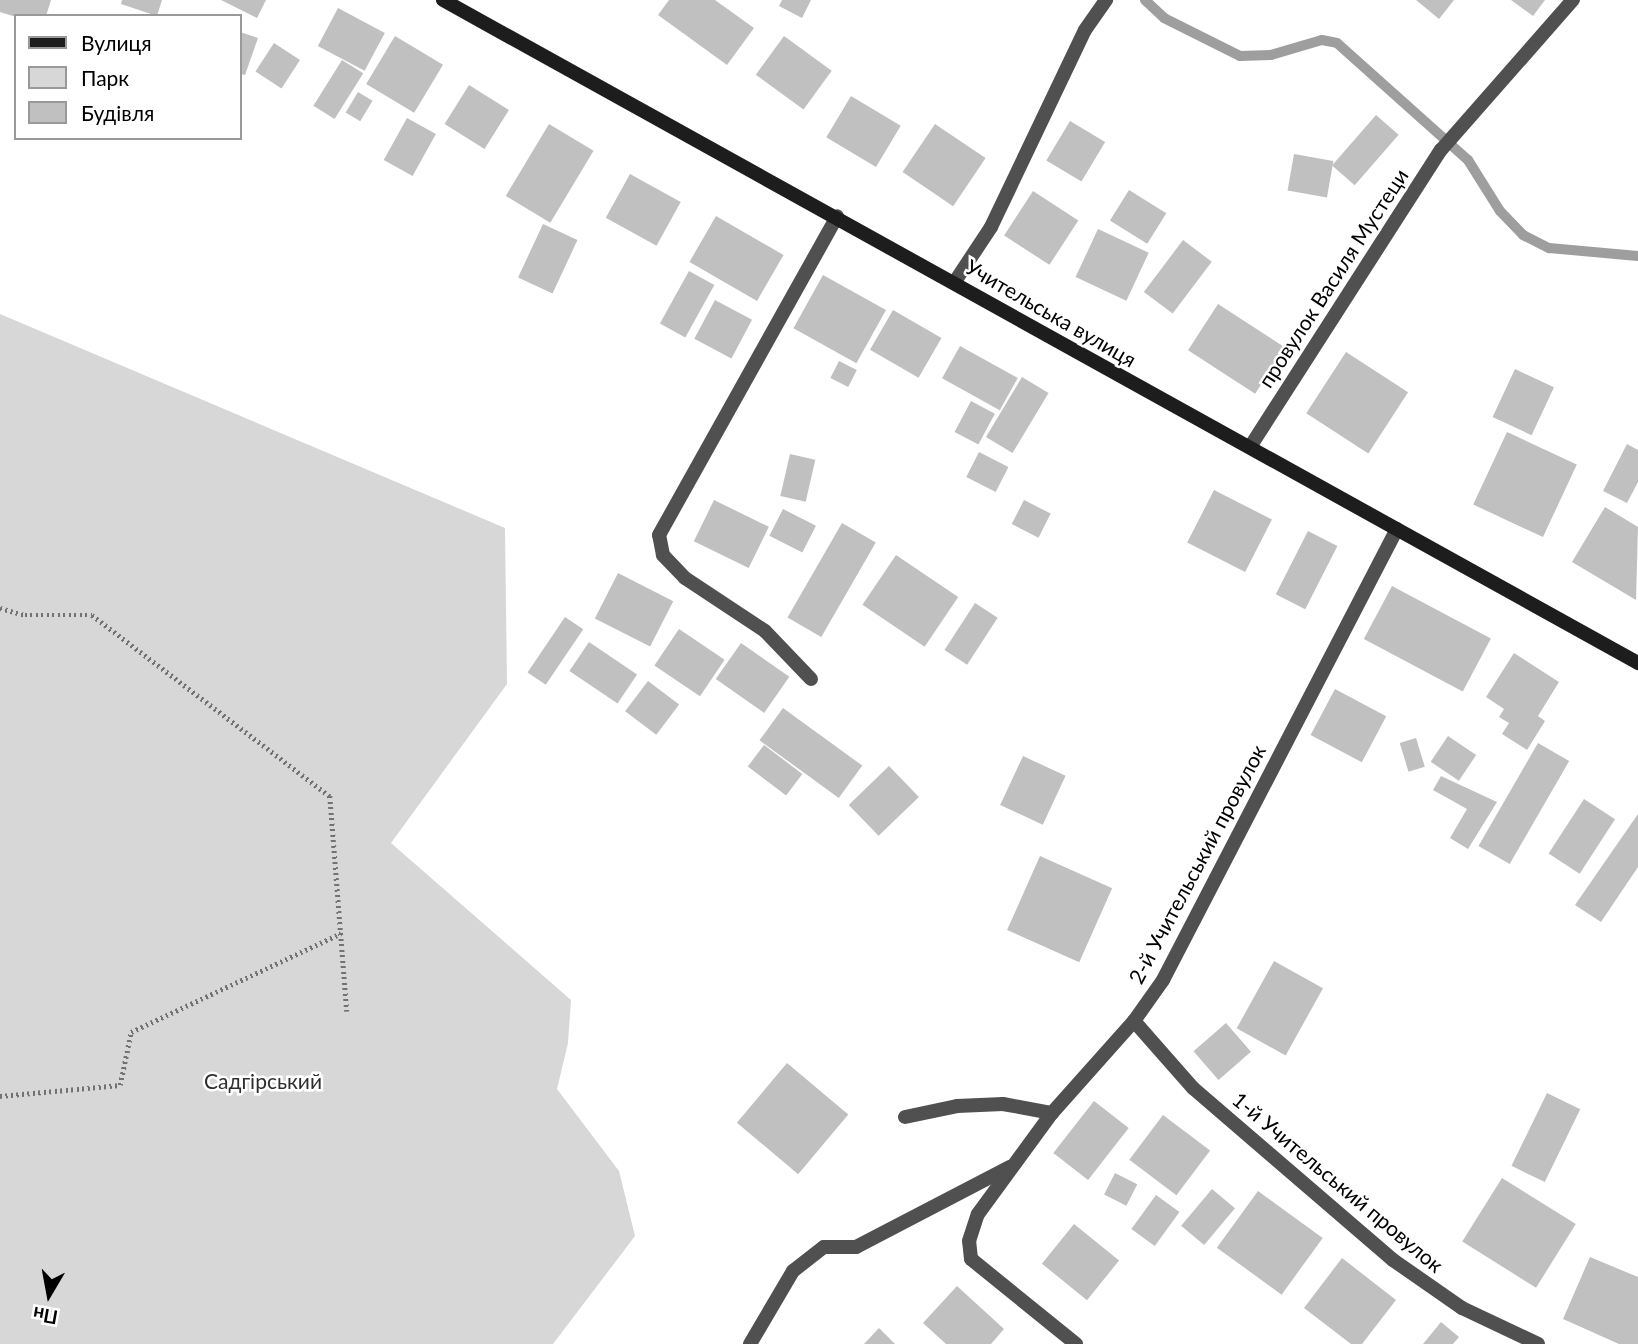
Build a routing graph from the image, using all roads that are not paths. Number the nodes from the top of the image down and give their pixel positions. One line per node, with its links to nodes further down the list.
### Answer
1 (443, 0): 4 (main road, Учительська вулиця)
2 (1106, 0): 5 (street)
3 (1573, 0): 6 (street, провулок Василя Мустеци)
4 (837, 216): 5 (main road, Учительська вулиця); 9 (street)
5 (954, 283): 6 (main road, Учительська вулиця)
6 (1250, 447): 7 (main road, Учительська вулиця)
7 (1397, 529): 8 (main road, Учительська вулиця); 10 (street, 2-й Учительський провулок)
8 (1638, 663)
9 (811, 679)
10 (1134, 1021): 11 (street, 2-й Учительський провулок); 16 (street, 1-й Учительський провулок)
11 (1052, 1113): 12 (street); 13 (street, 2-й Учительський провулок)
12 (905, 1117)
13 (1011, 1167): 14 (street); 15 (street, 2-й Учительський провулок)
14 (750, 1344)
15 (1076, 1344)
16 (1538, 1344)

